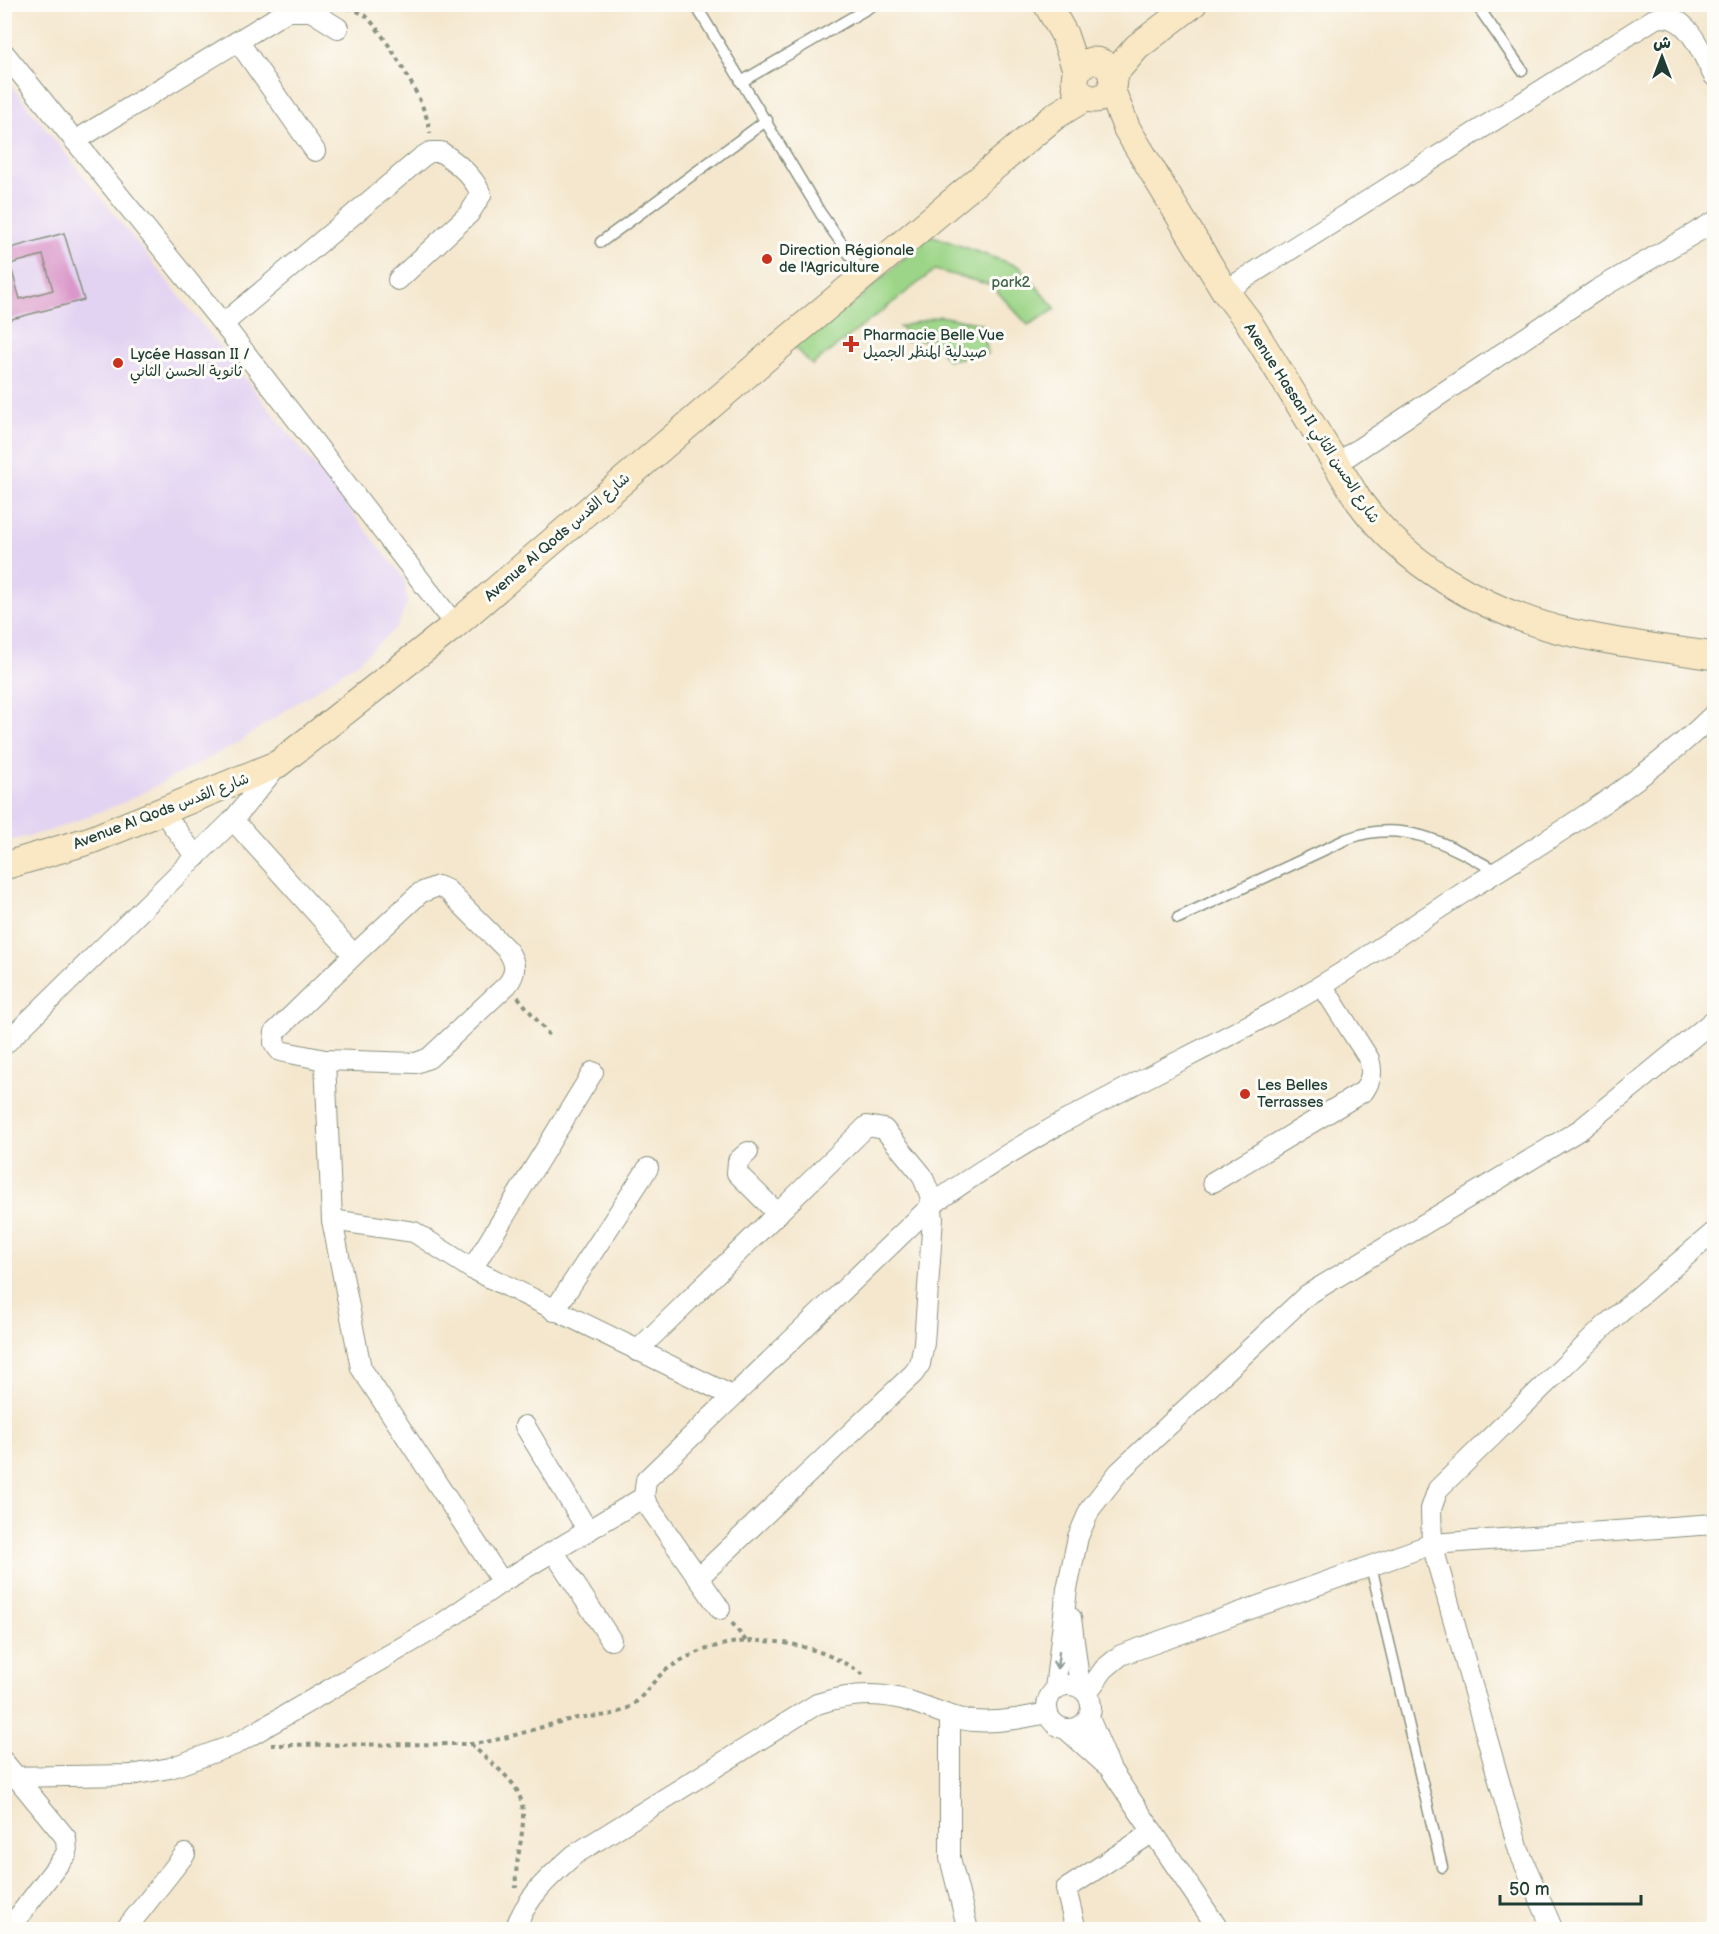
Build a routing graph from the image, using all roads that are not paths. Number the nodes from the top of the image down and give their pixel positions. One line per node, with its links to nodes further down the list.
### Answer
1 (695, 4): 12 (lane)
2 (875, 4): 12 (lane)
3 (1047, 4): 11 (street, Avenue Hassan II شارع الحسن الثاني)
4 (1193, 4): 11 (street, Avenue Al Qods شارع القدس)
5 (1476, 4): 9 (lane)
6 (338, 28): 7 (street)
7 (238, 41): 14 (street); 15 (street)
8 (4, 53): 14 (street)
9 (1522, 70)
10 (1714, 76): 20 (street)
11 (1094, 80): 18 (street, Avenue Al Qods شارع القدس); 20 (street, Avenue Hassan II شارع الحسن الثاني)
12 (741, 82): 13 (lane)
13 (767, 120): 17 (lane); 18 (lane)
14 (75, 141): 21 (street)
15 (315, 151)
16 (1714, 222): 22 (street)
17 (601, 242)
18 (864, 275): 23 (street, Avenue Al Qods شارع القدس)
19 (398, 280): 21 (street)
20 (1226, 291): 22 (street, Avenue Hassan II شارع الحسن الثاني)
21 (223, 324): 23 (street)
22 (1336, 464): 24 (street, Avenue Hassan II شارع الحسن الثاني)
23 (455, 625): 26 (street, Avenue Al Qods شارع القدس)
24 (1714, 656)
25 (1714, 714): 31 (street)
26 (278, 764): 27 (street, Avenue Al Qods شارع القدس); 28 (street)
27 (163, 812): 29 (street); 30 (street, Avenue Al Qods شارع القدس)
28 (233, 820): 29 (street); 33 (street)
29 (196, 857): 36 (street)
30 (4, 866)
31 (1498, 872): 32 (lane); 34 (street)
32 (1178, 918)
33 (354, 955): 37 (street); 37 (street)
34 (1322, 985): 41 (street); 42 (street)
35 (1714, 1020): 59 (street)
36 (4, 1045)
37 (326, 1060): 44 (street)
38 (593, 1072): 46 (street)
39 (748, 1152): 43 (street)
40 (648, 1168): 47 (street)
41 (1213, 1182)
42 (932, 1205): 43 (street); 49 (street); 57 (street)
43 (778, 1214): 48 (street)
44 (332, 1220): 46 (street); 58 (street)
45 (1714, 1232): 54 (street)
46 (472, 1269): 47 (street)
47 (554, 1311): 48 (street)
48 (637, 1351): 49 (street)
49 (732, 1396): 51 (street)
50 (525, 1426): 53 (street)
51 (644, 1497): 53 (street); 57 (street)
52 (1714, 1524): 54 (street)
53 (588, 1531): 55 (street)
54 (1432, 1544): 56 (street); 79 (street)
55 (554, 1551): 58 (street); 61 (street)
56 (1371, 1566): 63 (street); 72 (lane)
57 (698, 1578): 60 (street)
58 (502, 1582): 69 (street)
59 (1067, 1588): 62 (street, one-way to 62); 63 (street)
60 (720, 1609)
61 (611, 1640)
62 (1055, 1689): 63 (street); 64 (street)
63 (1083, 1690): 66 (street)
64 (1047, 1713): 65 (street); 67 (street)
65 (950, 1716): 73 (street); 76 (street)
66 (1089, 1718): 67 (street); 68 (street)
67 (1066, 1729): 68 (street)
68 (1111, 1770): 70 (street)
69 (8, 1772): 74 (street)
70 (1153, 1832): 77 (street); 78 (street)
71 (185, 1854): 75 (street)
72 (1442, 1867)
73 (518, 1921)
74 (8, 1929)
75 (125, 1929)
76 (968, 1929)
77 (1076, 1929)
78 (1219, 1929)
79 (1553, 1929)

